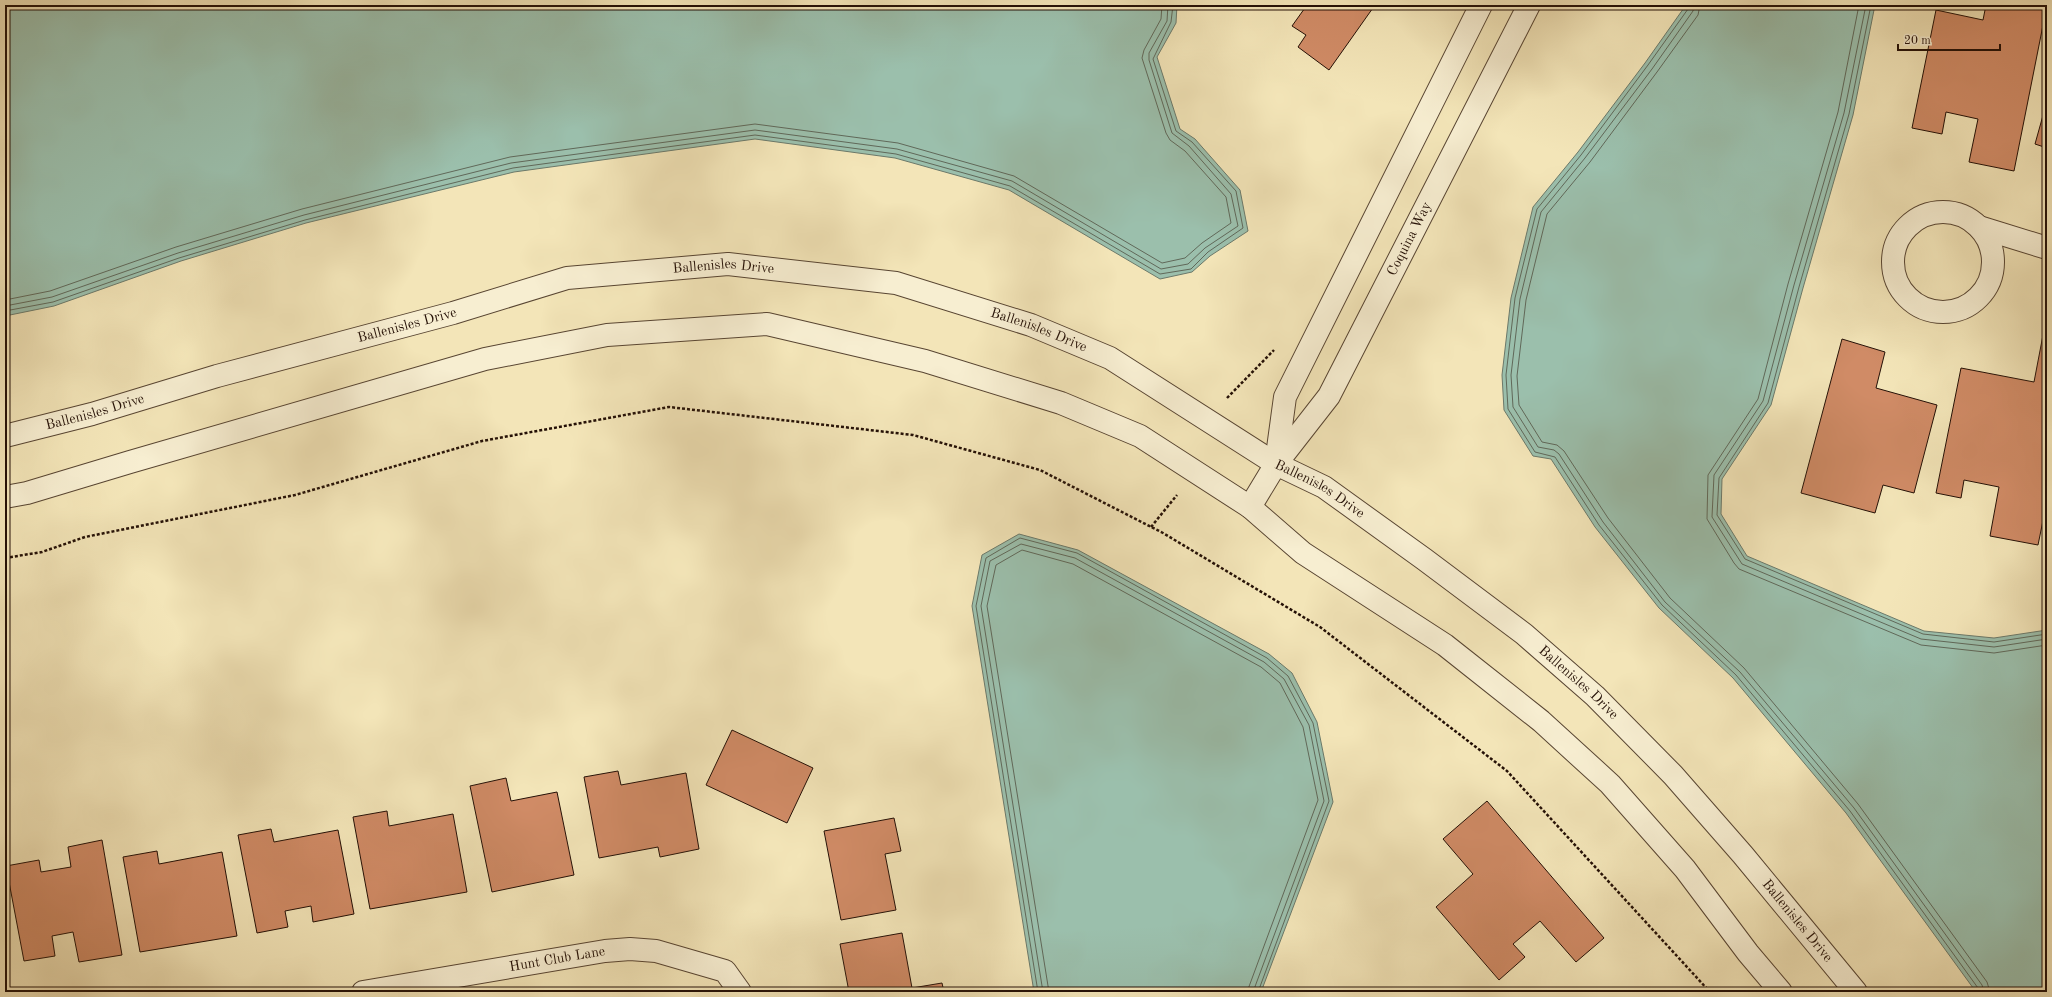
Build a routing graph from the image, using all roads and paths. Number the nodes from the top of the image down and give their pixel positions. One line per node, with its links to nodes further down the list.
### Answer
1 (1481, 5): 8 (street, Coquina Way)
2 (1530, 5): 8 (street, Coquina Way)
3 (1979, 227): 3 (street); 4 (street)
4 (2047, 248)
5 (1275, 348): 6 (path)
6 (1222, 403)
7 (5, 436): 8 (street, Ballenisles Drive)
8 (1276, 464): 11 (street, Coquina Way); 18 (street, Ballenisles Drive)
9 (5, 497): 11 (street)
10 (1176, 497): 12 (path)
11 (1250, 507): 17 (street)
12 (1151, 527): 13 (path); 16 (path)
13 (5, 558)
14 (363, 992): 15 (street, Hunt Club Lane)
15 (740, 992)
16 (1710, 992)
17 (1781, 992)
18 (1856, 992)

